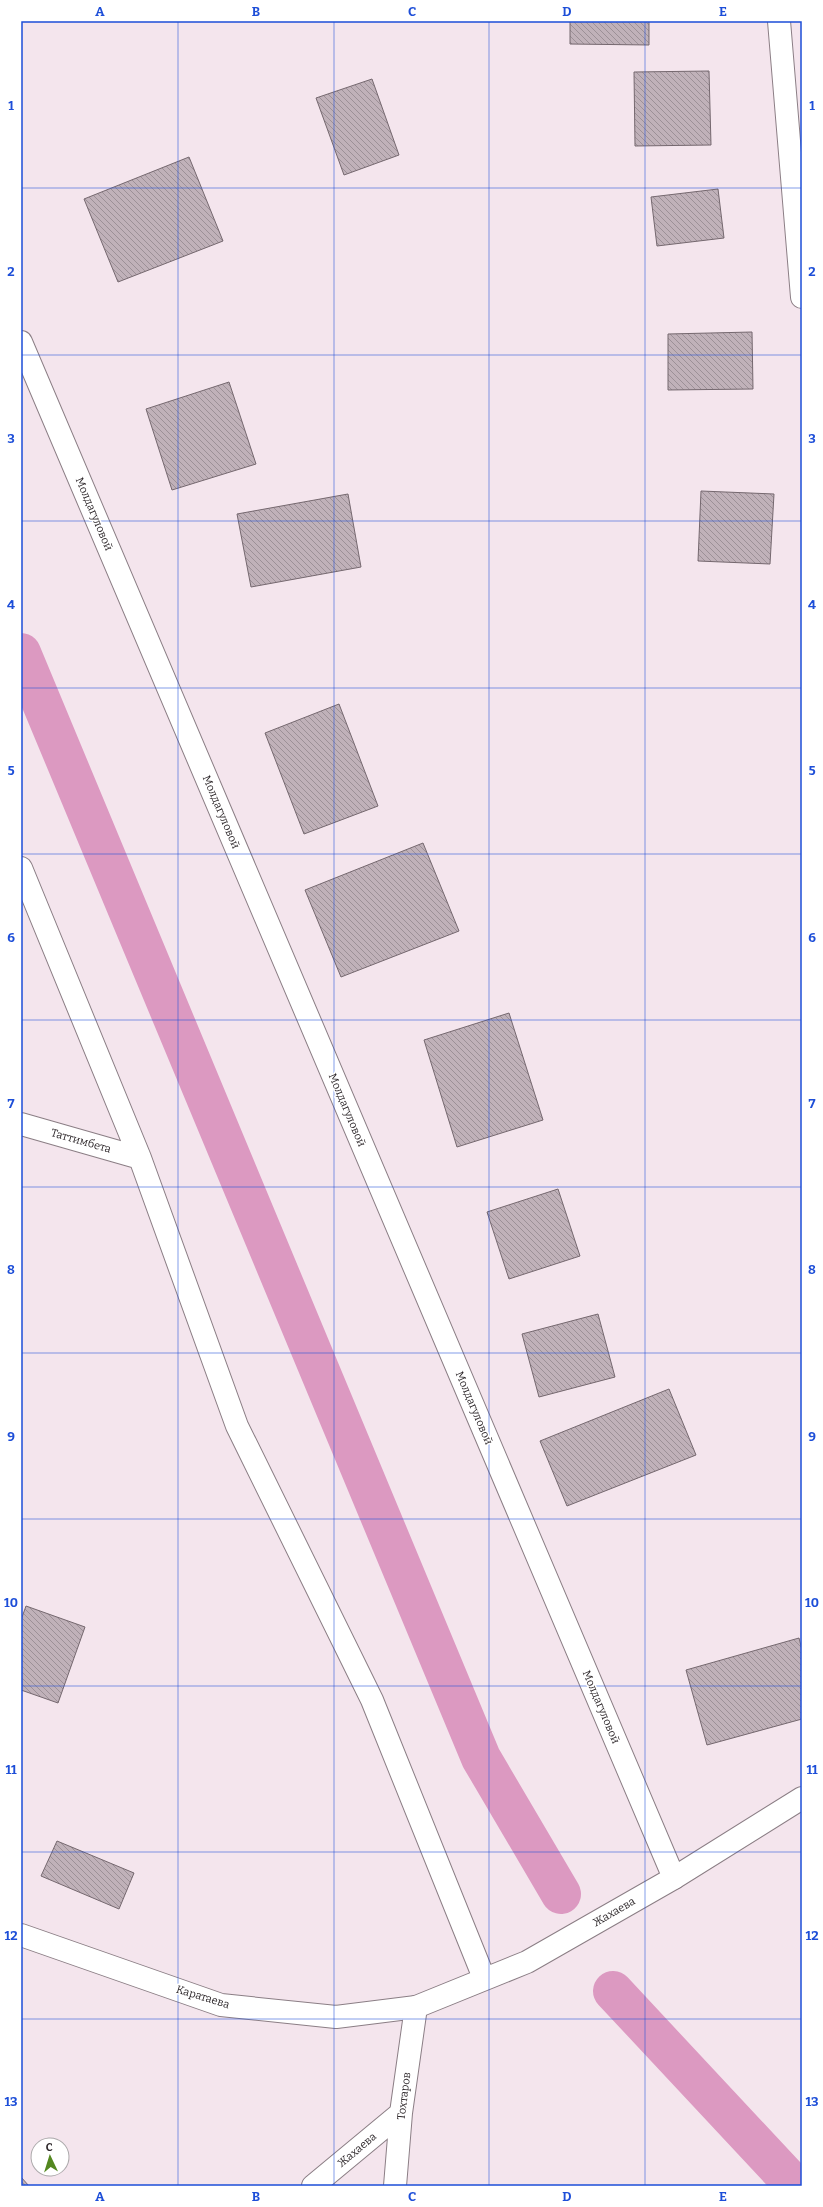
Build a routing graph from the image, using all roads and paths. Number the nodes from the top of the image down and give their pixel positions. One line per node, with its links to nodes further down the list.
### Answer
1 (779, 21): 2 (street)
2 (802, 297)
3 (21, 342): 8 (street, Молдагуловой)
4 (21, 868): 6 (street)
5 (21, 1124): 6 (street, Таттимбета)
6 (140, 1158): 10 (street)
7 (802, 1798): 8 (street, Жахаева)
8 (665, 1884): 10 (street, Жахаева)
9 (21, 1935): 11 (street, Каратаева)
10 (484, 1978): 11 (street, Жахаева)
11 (416, 2006): 12 (street, Тохтаров)
12 (401, 2113): 13 (street, Жахаева); 14 (street, Тохтаров)
13 (313, 2186)
14 (395, 2186)

